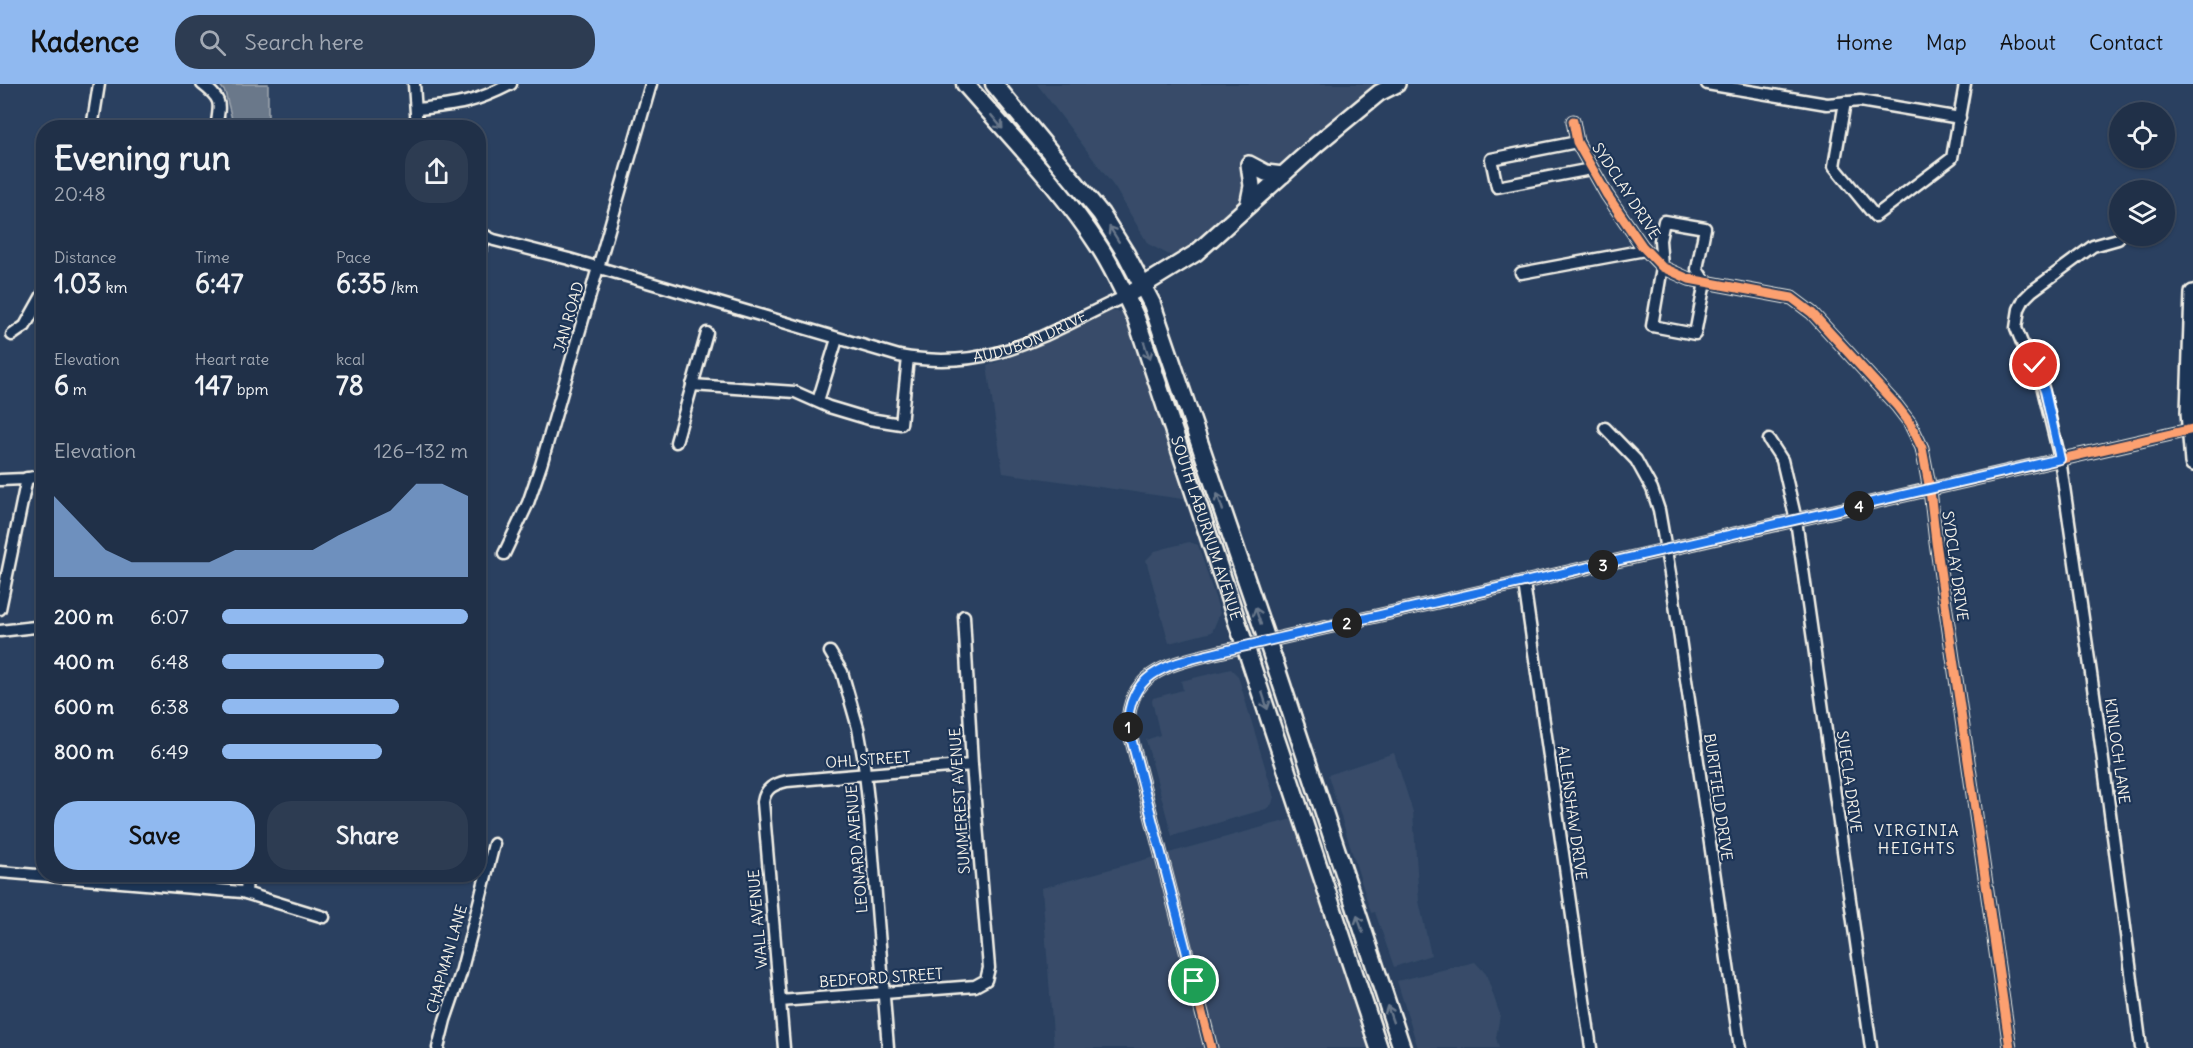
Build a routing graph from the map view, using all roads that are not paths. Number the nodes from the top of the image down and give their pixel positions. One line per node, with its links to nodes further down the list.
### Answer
1 (99, 84): 14 (street)
2 (202, 84): 15 (street)
3 (414, 84): 12 (street)
4 (511, 84): 12 (street)
5 (651, 84): 26 (street, JAN ROAD)
6 (965, 84): 31 (main road, SOUTH LABURNUM AVENUE, one-way to 31)
7 (1707, 84): 11 (street)
8 (1965, 84): 13 (street)
9 (996, 85): 29 (main road, SOUTH LABURNUM AVENUE, one-way to 9)
10 (1393, 85): 20 (street, AUDUBON DRIVE)
11 (1845, 102): 13 (street); 13 (street)
12 (417, 109): 16 (street)
13 (1960, 117)
14 (93, 120)
15 (217, 120)
16 (417, 120)
17 (1574, 121): 18 (street, SYDCLAY DRIVE)
18 (1577, 142): 19 (street, SYDCLAY DRIVE); 19 (street)
19 (1591, 169): 24 (street, SYDCLAY DRIVE)
20 (1283, 174): 21 (street, AUDUBON DRIVE); 21 (street)
21 (1248, 206): 29 (street, AUDUBON DRIVE)
22 (486, 236): 26 (street, AUDUBON DRIVE)
23 (2109, 242): 43 (street, KINLOCH LANE)
24 (1645, 250): 25 (street, SYDCLAY DRIVE); 27 (street)
25 (1662, 267): 28 (street, SYDCLAY DRIVE); 28 (street); 28 (street)
26 (598, 268): 35 (street, AUDUBON DRIVE); 51 (street, JAN ROAD)
27 (1521, 273)
28 (1705, 282): 48 (street, SYDCLAY DRIVE)
29 (1143, 285): 31 (street, AUDUBON DRIVE); 57 (main road, SOUTH LABURNUM AVENUE, one-way to 29)
30 (2193, 293): 40 (street)
31 (1126, 296): 36 (street, AUDUBON DRIVE); 58 (main road, SOUTH LABURNUM AVENUE, one-way to 58)
32 (36, 306): 34 (street)
33 (707, 333): 37 (street)
34 (12, 335)
35 (837, 339): 36 (street, AUDUBON DRIVE); 38 (street)
36 (908, 358): 38 (street)
37 (692, 385): 38 (street); 42 (street)
38 (818, 401)
39 (1605, 428): 50 (street, BURTFIELD DRIVE)
40 (2192, 429): 43 (street); 44 (street)
41 (1769, 440): 49 (street, SUECLA DRIVE)
42 (676, 442)
43 (2060, 459): 48 (street); 85 (street, KINLOCH LANE)
44 (2193, 463)
45 (36, 476): 46 (street)
46 (27, 478): 47 (street); 53 (street)
47 (0, 480)
48 (1930, 490): 49 (street); 84 (street, SYDCLAY DRIVE)
49 (1796, 520): 50 (street); 83 (street, SUECLA DRIVE)
50 (1666, 550): 52 (street); 82 (street, BURTFIELD DRIVE)
51 (504, 554)
52 (1524, 583): 57 (street); 81 (street, ALLENSHAW DRIVE)
53 (0, 609)
54 (964, 616): 60 (street, SUMMEREST AVENUE)
55 (36, 627): 56 (street)
56 (0, 631)
57 (1267, 641): 58 (street); 80 (main road, SOUTH LABURNUM AVENUE, one-way to 57)
58 (1247, 646): 78 (street); 79 (main road, SOUTH LABURNUM AVENUE, one-way to 79)
59 (830, 652): 61 (street, LEONARD AVENUE)
60 (972, 765): 61 (street, OHL STREET); 72 (street, SUMMEREST AVENUE)
61 (865, 775): 62 (street, OHL STREET); 73 (street, LEONARD AVENUE)
62 (768, 789): 74 (street, WALL AVENUE)
63 (494, 844): 66 (street, CHAPMAN LANE)
64 (0, 872): 65 (street)
65 (36, 874)
66 (486, 875)
67 (150, 882): 70 (street)
68 (247, 882): 70 (street)
69 (484, 882): 75 (street, CHAPMAN LANE)
70 (246, 893): 71 (street)
71 (324, 917)
72 (984, 982): 73 (street, BEDFORD STREET)
73 (884, 993): 74 (street, BEDFORD STREET); 77 (street, LEONARD AVENUE)
74 (780, 1001): 76 (street, WALL AVENUE)
75 (438, 1048)
76 (784, 1048)
77 (888, 1048)
78 (1211, 1048)
79 (1379, 1048)
80 (1402, 1048)
81 (1591, 1048)
82 (1740, 1048)
83 (1870, 1048)
84 (2010, 1048)
85 (2141, 1048)

